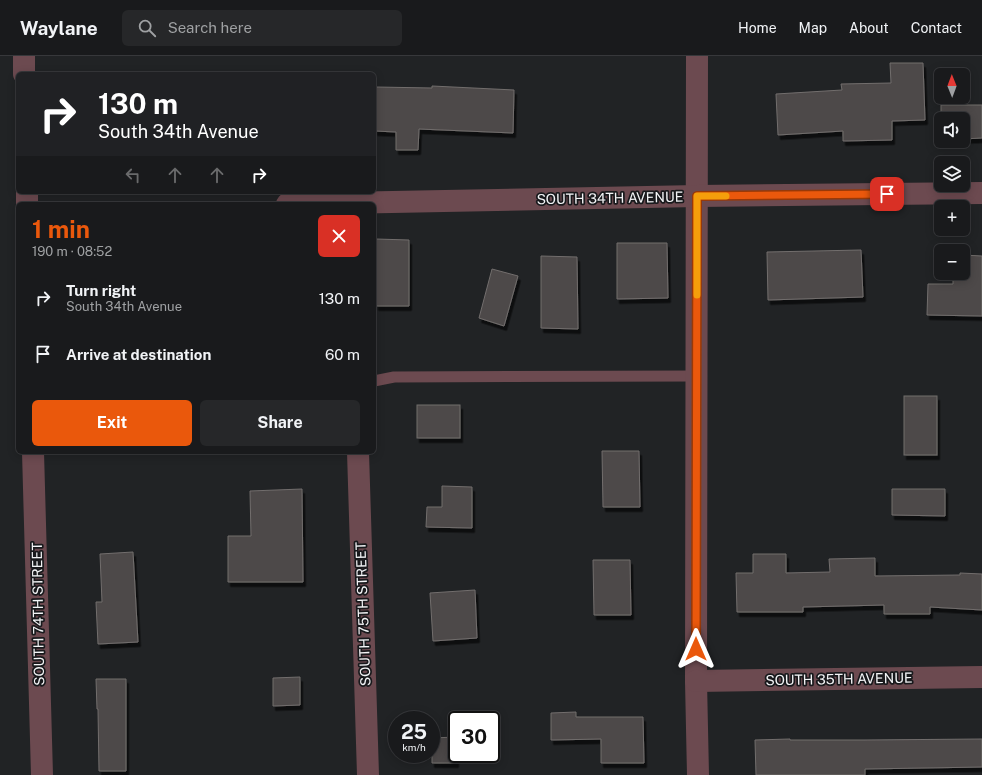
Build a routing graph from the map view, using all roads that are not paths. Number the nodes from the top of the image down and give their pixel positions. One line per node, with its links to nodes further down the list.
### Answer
1 (24, 56): 3 (street)
2 (697, 56): 5 (street)
3 (24, 72)
4 (982, 193): 5 (street, SOUTH 34TH AVENUE)
5 (697, 196): 6 (street, SOUTH 34TH AVENUE); 7 (street)
6 (376, 202)
7 (696, 376): 8 (lane); 12 (street)
8 (376, 381)
9 (33, 454): 13 (street, SOUTH 74TH STREET)
10 (358, 454): 14 (street, SOUTH 75TH STREET)
11 (982, 677): 12 (street, SOUTH 35TH AVENUE)
12 (696, 681): 15 (street)
13 (42, 775)
14 (368, 775)
15 (698, 775)

